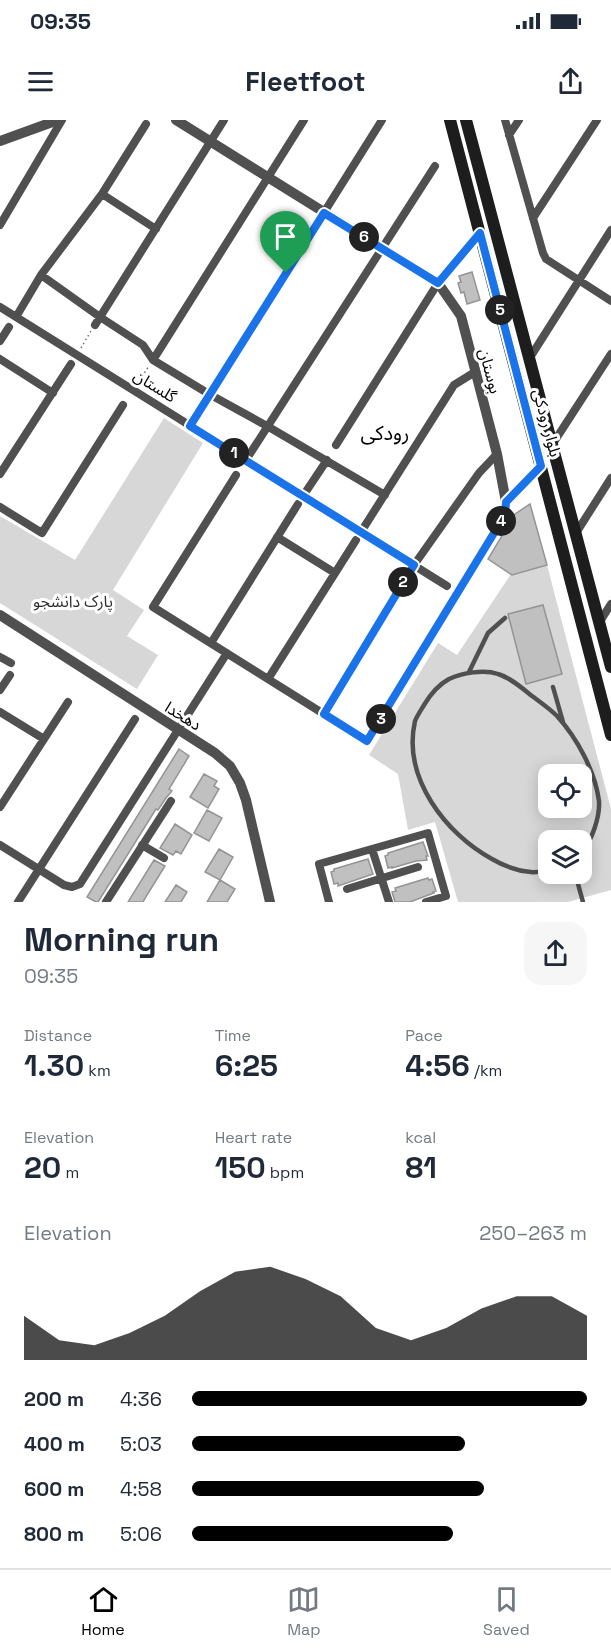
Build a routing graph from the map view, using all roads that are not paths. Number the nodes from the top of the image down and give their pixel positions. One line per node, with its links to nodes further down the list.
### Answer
1 (60, 120): 13 (street); 20 (street)
2 (224, 120): 14 (street)
3 (304, 120): 16 (street)
4 (382, 120): 18 (street)
5 (450, 120): 23 (main road, بلوار رودکی)
6 (466, 120): 36 (main road, بلوار رودکی)
7 (505, 120): 12 (street)
8 (519, 120): 12 (street)
9 (597, 120): 19 (street)
10 (178, 121): 14 (street, بوستان)
11 (146, 124): 17 (street)
12 (509, 135): 19 (street)
13 (0, 141)
14 (210, 141): 16 (street, بوستان); 21 (street)
15 (435, 166): 24 (street)
16 (267, 177): 18 (street, بوستان); 37 (street)
17 (102, 195): 21 (street); 25 (street)
18 (324, 213): 24 (street, بوستان); 41 (street)
19 (533, 218): 26 (street)
20 (0, 225)
21 (156, 229): 31 (street)
22 (611, 230): 26 (street)
23 (480, 233): 27 (street); 50 (main road, بلوار رودکی)
24 (383, 249): 27 (street, بوستان); 44 (street)
25 (41, 275): 30 (street); 31 (street)
26 (580, 281): 28 (street); 36 (street)
27 (438, 283): 39 (street, بوستان); 45 (street)
28 (611, 301)
29 (0, 307): 30 (street, گلستان)
30 (16, 317): 43 (street, گلستان)
31 (98, 321): 37 (street)
32 (9, 327): 33 (street)
33 (0, 341)
34 (611, 354): 46 (street)
35 (0, 359): 40 (street)
36 (530, 359): 46 (main road, بلوار رودکی)
37 (153, 360): 41 (street)
38 (71, 364): 40 (street)
39 (474, 372): 47 (street, بوستان); 54 (street)
40 (52, 393): 51 (street)
41 (209, 394): 43 (street); 44 (street)
42 (123, 405): 57 (street)
43 (190, 426): 48 (street, گلستان)
44 (267, 426): 48 (street); 49 (street)
45 (336, 445)
46 (552, 445): 58 (main road, بلوار رودکی)
47 (497, 454): 56 (street, بوستان); 61 (street)
48 (246, 460): 55 (street, گلستان)
49 (327, 460): 54 (street); 55 (street)
50 (541, 466): 56 (street); 84 (main road, بلوار رودکی)
51 (0, 474)
52 (236, 475): 68 (street)
53 (611, 478): 58 (street)
54 (385, 495): 59 (street)
55 (301, 500): 59 (street, گلستان); 60 (street)
56 (506, 502): 86 (street)
57 (0, 507)
58 (576, 533): 67 (main road, بلوار رودکی)
59 (358, 536): 61 (street, گلستان); 62 (street)
60 (277, 537): 62 (street); 68 (street)
61 (414, 565): 63 (street, گلستان); 80 (street)
62 (335, 573): 75 (street)
63 (447, 586)
64 (611, 604): 67 (street)
65 (0, 615): 83 (street, دهخدا)
66 (505, 618): 73 (lane)
67 (599, 623): 72 (main road, بلوار رودکی)
68 (211, 643): 69 (street)
69 (227, 653): 75 (street); 83 (street)
70 (0, 657): 71 (street)
71 (11, 663)
72 (611, 666)
73 (469, 672): 82 (lane); 96 (lane)
74 (10, 675): 77 (street)
75 (268, 679): 80 (street)
76 (553, 687): 82 (lane)
77 (0, 690)
78 (68, 702): 85 (street)
79 (0, 712): 85 (street)
80 (324, 714): 86 (street)
81 (135, 718): 95 (street)
82 (564, 725): 89 (lane)
83 (177, 730): 95 (street); 102 (street, دهخدا)
84 (611, 735)
85 (44, 739): 88 (street)
86 (367, 741)
87 (171, 801): 91 (street)
88 (0, 807)
89 (592, 837)
90 (0, 845): 95 (street)
91 (142, 845): 93 (street); 101 (street)
92 (372, 849): 97 (street); 103 (street); 105 (street)
93 (164, 858)
94 (418, 867): 97 (street)
95 (38, 870): 100 (street)
96 (538, 872)
97 (381, 878): 99 (street); 104 (street)
98 (577, 884): 106 (lane)
99 (347, 889)
100 (18, 902)
101 (106, 902)
102 (270, 902)
103 (329, 902)
104 (389, 902)
105 (426, 902)
106 (583, 902)

